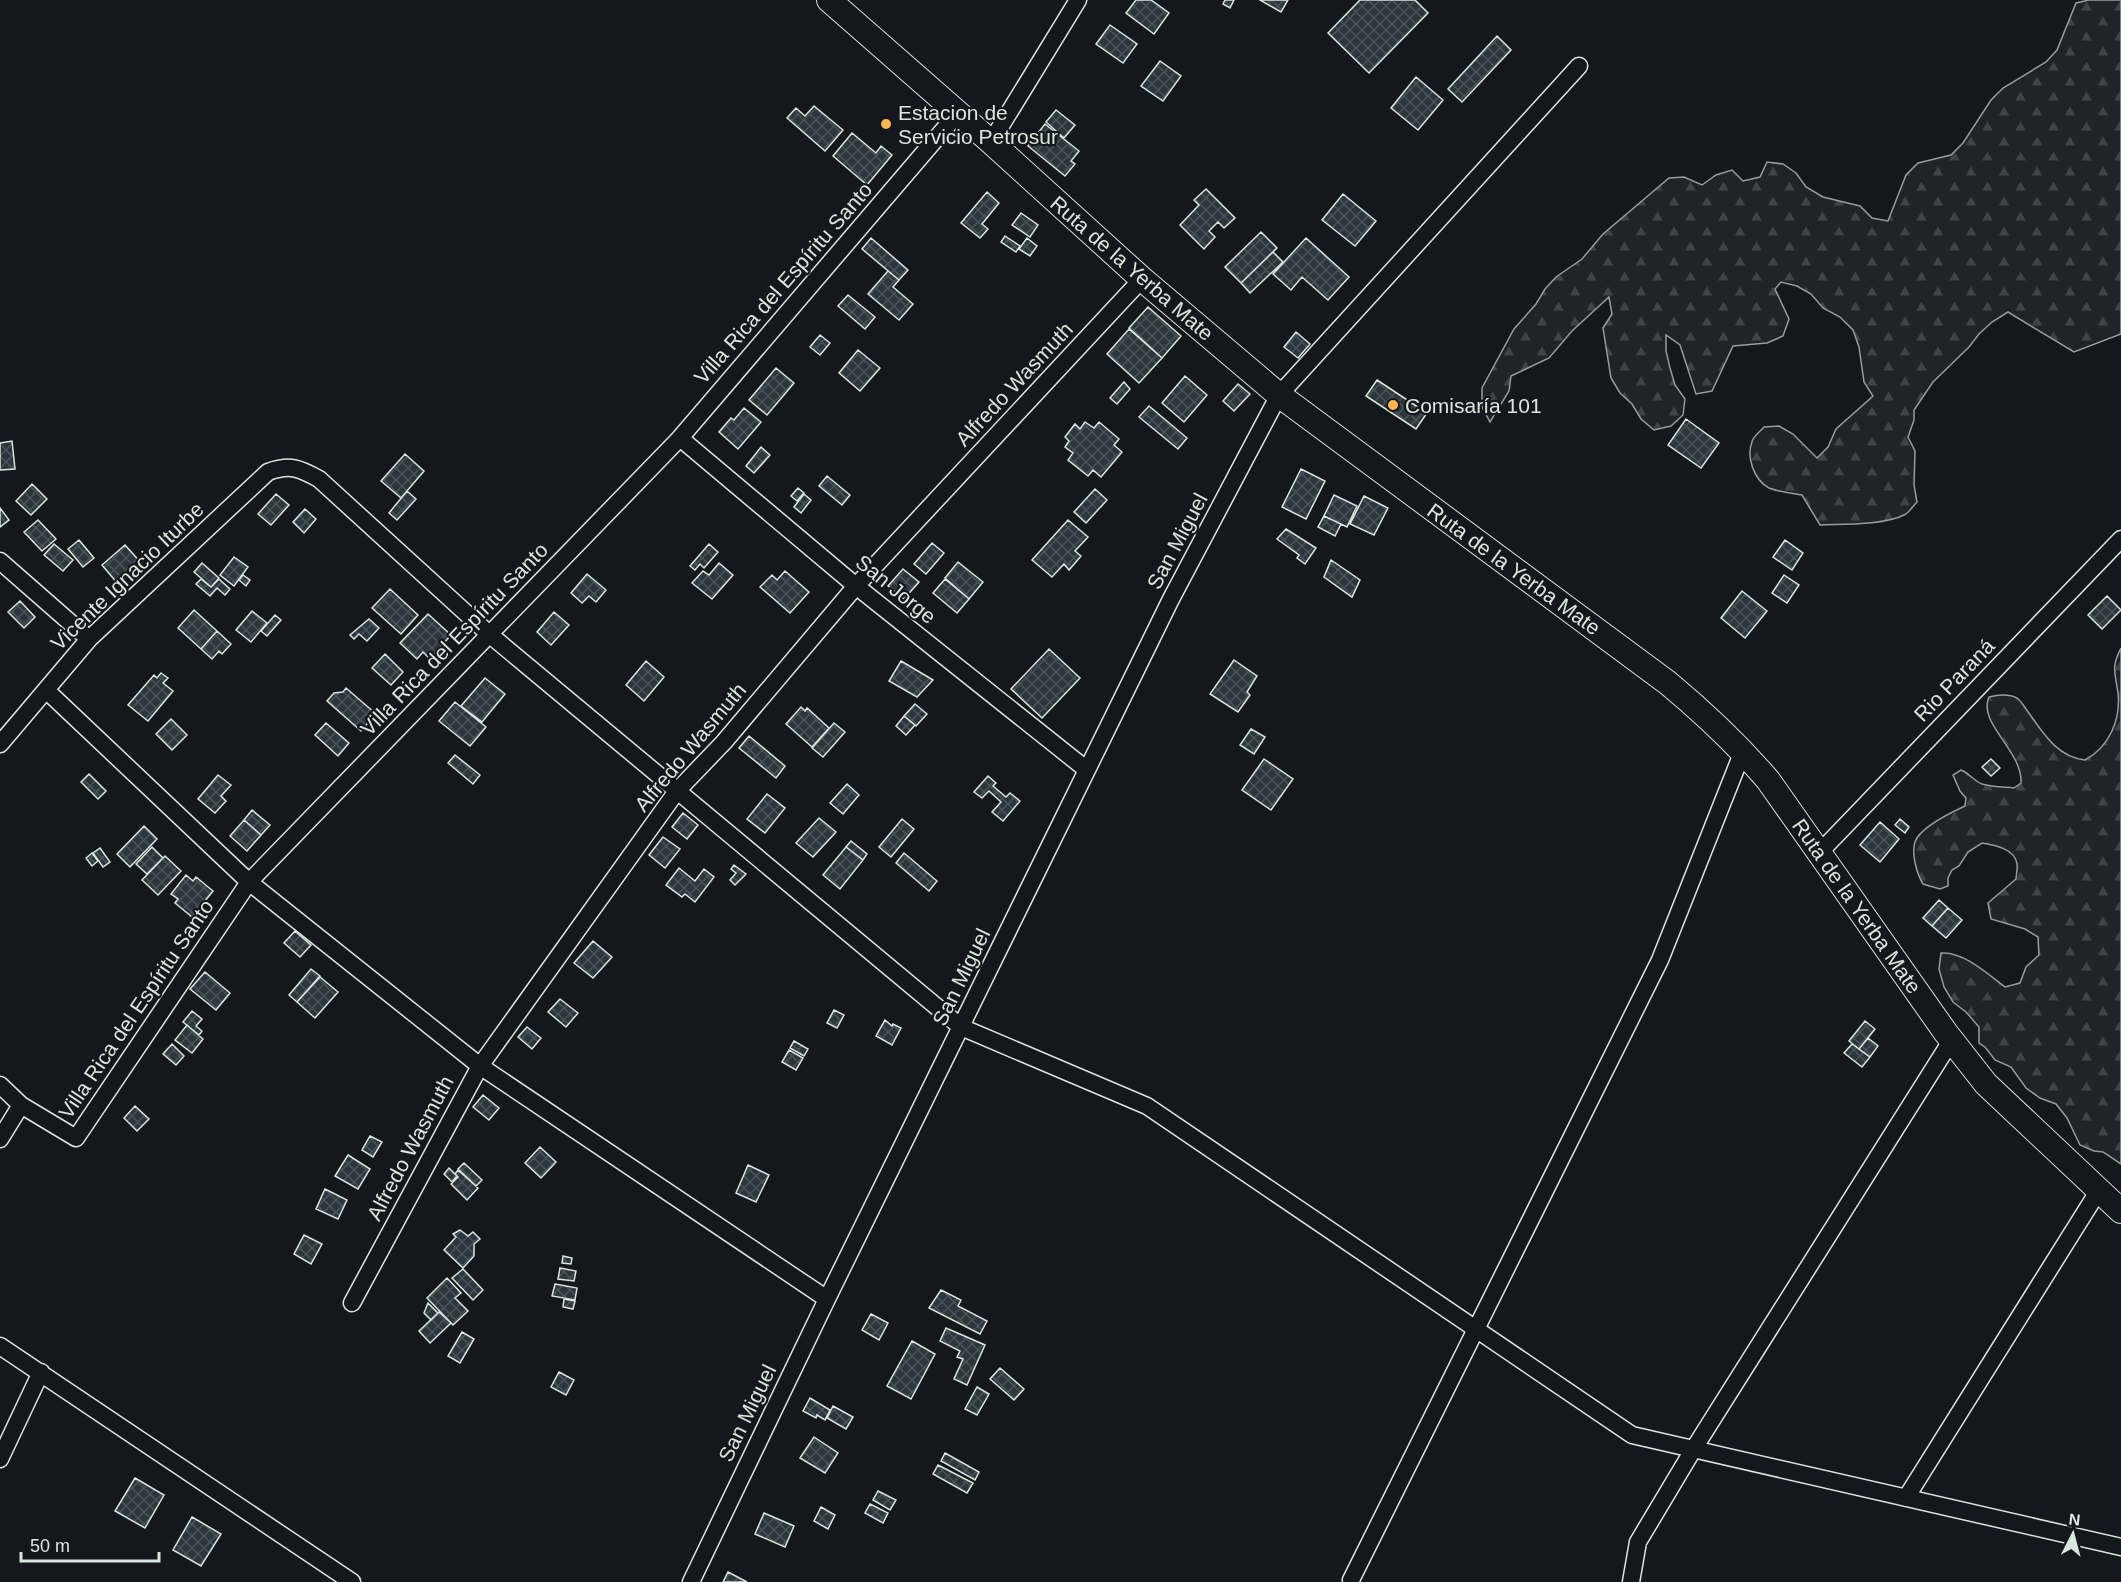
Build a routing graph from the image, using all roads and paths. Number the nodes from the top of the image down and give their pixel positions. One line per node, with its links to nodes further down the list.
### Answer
1 (829, 0): 4 (main road, Ruta de la Yerba Mate)
2 (1078, 0): 5 (street)
3 (1579, 66): 7 (street, San Miguel)
4 (958, 113): 5 (main road, Ruta de la Yerba Mate); 8 (street, Villa Rica del Espíritu Santo)
5 (990, 142): 6 (main road, Ruta de la Yerba Mate)
6 (1142, 279): 7 (main road, Ruta de la Yerba Mate); 11 (street, Alfredo Wasmuth)
7 (1279, 395): 16 (main road, Ruta de la Yerba Mate); 17 (street, San Miguel)
8 (680, 438): 11 (street, San Jorge); 12 (street, Villa Rica del Espíritu Santo)
9 (2121, 539): 19 (street, Rio Paraná)
10 (0, 561): 13 (street)
11 (856, 586): 17 (street, San Jorge); 18 (street, Alfredo Wasmuth)
12 (489, 634): 13 (street, Vicente Ignacio Iturbe); 18 (street); 20 (street, Villa Rica del Espíritu Santo)
13 (89, 639): 14 (street, Vicente Ignacio Iturbe)
14 (46, 690): 15 (street, Vicente Ignacio Iturbe); 20 (street)
15 (0, 744)
16 (1743, 751): 19 (main road, Ruta de la Yerba Mate); 31 (street)
17 (1087, 770): 21 (street, San Miguel)
18 (677, 790): 21 (street); 23 (street, Alfredo Wasmuth)
19 (1820, 852): 22 (main road, Ruta de la Yerba Mate)
20 (249, 882): 23 (street); 25 (street, Villa Rica del Espíritu Santo)
21 (961, 1027): 29 (street, San Miguel); 31 (street)
22 (1951, 1041): 27 (main road, Ruta de la Yerba Mate); 34 (street)
23 (480, 1066): 29 (street); 30 (street, Alfredo Wasmuth)
24 (0, 1085): 25 (street)
25 (21, 1105): 26 (street)
26 (0, 1139)
27 (2099, 1190): 28 (main road, Ruta de la Yerba Mate); 36 (street)
28 (2121, 1211)
29 (827, 1299): 40 (street, San Miguel)
30 (352, 1304)
31 (1477, 1330): 34 (street); 38 (street)
32 (0, 1346): 33 (street)
33 (41, 1372): 35 (street); 39 (street)
34 (1693, 1450): 36 (street); 41 (street)
35 (0, 1460)
36 (1906, 1498): 37 (street)
37 (2121, 1547)
38 (1351, 1580)
39 (352, 1582)
40 (691, 1582)
41 (1631, 1582)

